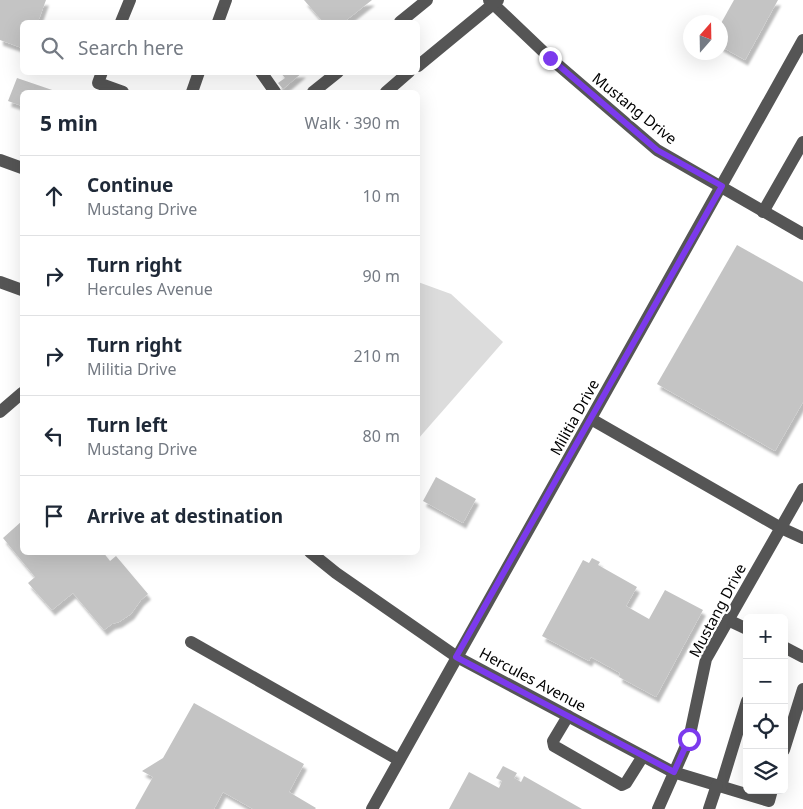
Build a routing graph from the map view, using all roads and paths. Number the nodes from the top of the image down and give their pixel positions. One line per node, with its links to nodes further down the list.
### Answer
1 (130, 0): 5 (street)
2 (226, 0): 6 (street)
3 (427, 0): 7 (street)
4 (494, 1): 9 (street); 23 (street, Mustang Drive)
5 (122, 20)
6 (219, 20)
7 (402, 20)
8 (803, 40): 23 (street, Militia Drive)
9 (420, 64)
10 (101, 75): 15 (street)
11 (198, 75): 16 (street)
12 (262, 75): 17 (street)
13 (334, 75): 18 (street)
14 (406, 75): 19 (street)
15 (117, 90)
16 (193, 90)
17 (274, 90)
18 (316, 90)
19 (388, 90)
20 (803, 142): 24 (street)
21 (0, 160): 22 (street)
22 (20, 167)
23 (722, 186): 24 (street, Mustang Drive); 30 (street, Militia Drive)
24 (763, 212): 25 (street, Mustang Drive)
25 (803, 234)
26 (0, 282): 27 (street)
27 (20, 289)
28 (20, 395): 29 (street)
29 (0, 412)
30 (591, 419): 32 (street); 40 (street, Militia Drive)
31 (803, 489): 32 (street, Mustang Drive)
32 (781, 528): 33 (street); 35 (street, Mustang Drive)
33 (803, 538)
34 (314, 555): 40 (street, Hercules Avenue)
35 (728, 620): 36 (street); 47 (street, Mustang Drive)
36 (743, 627)
37 (191, 642): 46 (street)
38 (788, 649): 39 (street)
39 (803, 656)
40 (456, 657): 43 (street, Hercules Avenue); 46 (street, Militia Drive)
41 (803, 689): 44 (street)
42 (746, 704): 48 (street)
43 (568, 716): 45 (street, Hercules Avenue); 45 (street)
44 (784, 749)
45 (643, 756): 47 (street, Hercules Avenue)
46 (399, 760): 52 (street, Militia Drive)
47 (674, 772): 48 (street, Hercules Avenue); 53 (street, Mustang Drive)
48 (719, 786): 49 (street, Hercules Avenue); 54 (street)
49 (743, 793)
50 (746, 794): 51 (street, Hercules Avenue)
51 (771, 794)
52 (372, 809)
53 (658, 809)
54 (709, 809)

